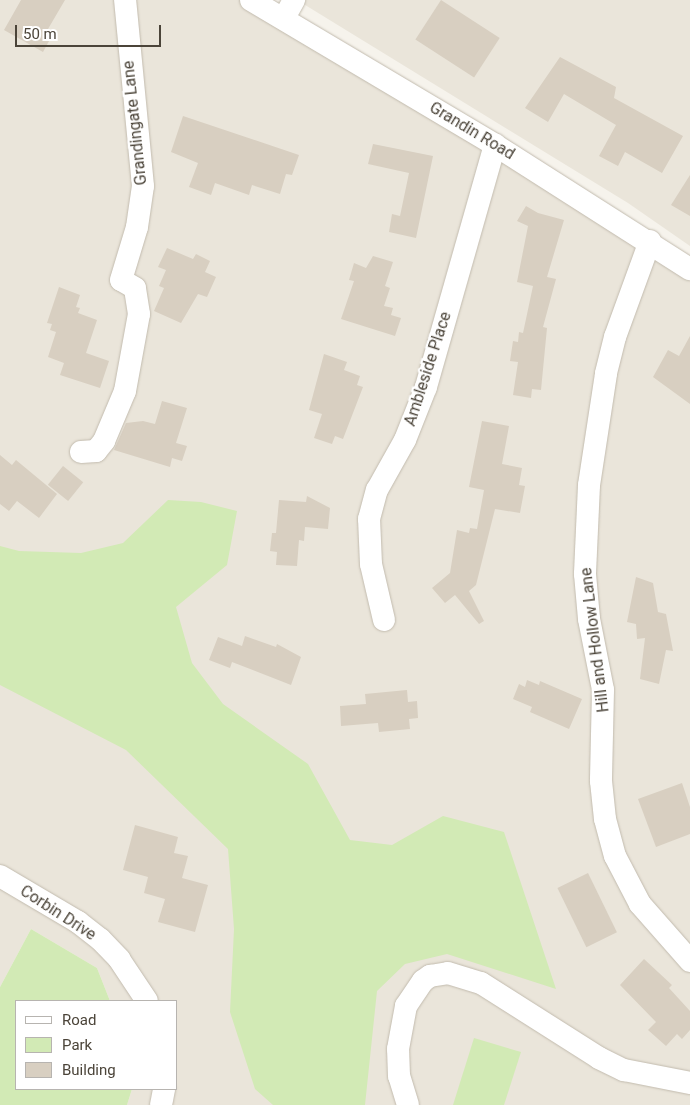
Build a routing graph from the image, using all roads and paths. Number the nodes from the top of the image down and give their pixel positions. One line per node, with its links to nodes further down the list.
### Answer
1 (125, 0): 7 (street, Grandingate Lane)
2 (251, 0): 3 (street, Grandin Road)
3 (289, 9): 4 (street, Grandin Road)
4 (496, 145): 5 (street, Grandin Road); 8 (street, Ambleside Place)
5 (650, 241): 6 (street, Grandin Road); 10 (street, Hill and Hollow Lane)
6 (690, 269)
7 (81, 452)
8 (384, 620)
9 (0, 876): 11 (street, Corbin Drive)
10 (690, 961)
11 (146, 1000)
12 (690, 1083): 15 (street)
13 (164, 1090): 14 (street)
14 (161, 1105)
15 (408, 1105)

